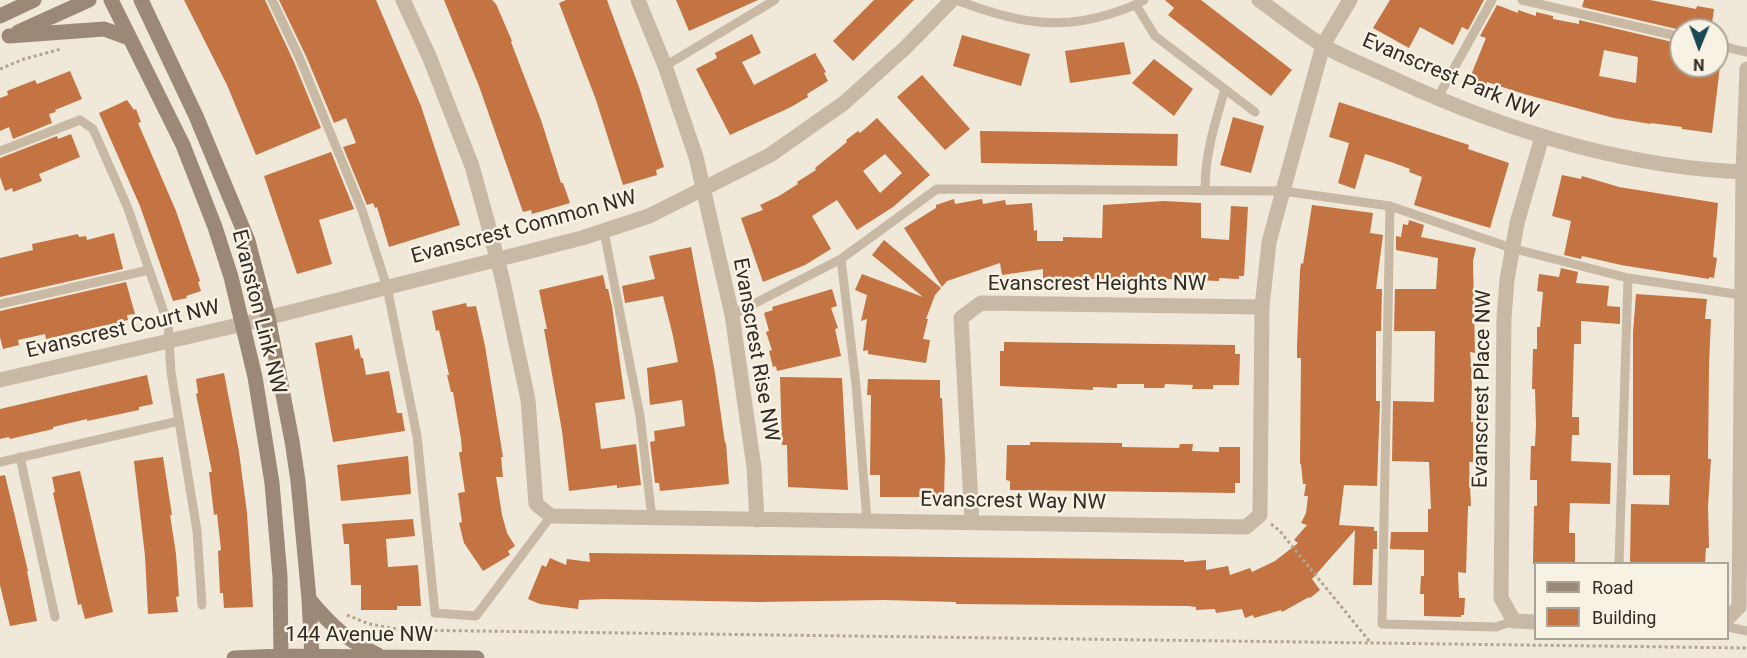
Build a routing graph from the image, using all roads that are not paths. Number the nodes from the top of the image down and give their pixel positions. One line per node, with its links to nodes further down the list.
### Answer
1 (34, 0): 15 (street)
2 (89, 0): 17 (street)
3 (111, 0): 18 (street, Evanston Link NW)
4 (141, 0): 45 (street, Evanston Link NW)
5 (272, 0): 40 (lane)
6 (403, 0): 37 (street)
7 (638, 0): 22 (street, Evanscrest Rise NW)
8 (775, 0): 22 (lane)
9 (954, 0): 14 (lane); 30 (street, Evanscrest Common NW)
10 (1259, 0): 19 (street, Evanscrest Park NW)
11 (1350, 0): 19 (street)
12 (1492, 0): 25 (lane)
13 (1522, 0): 16 (lane)
14 (1140, 3): 24 (lane)
15 (0, 16)
16 (1669, 34)
17 (5, 38): 18 (street)
18 (129, 38): 45 (street, Evanston Link NW)
19 (1323, 45): 25 (street, Evanscrest Park NW); 32 (street)
20 (1729, 48): 21 (lane)
21 (1747, 52)
22 (665, 66): 30 (street, Evanscrest Rise NW)
23 (1747, 69): 29 (street)
24 (1225, 89): 26 (lane); 31 (lane)
25 (1437, 99): 27 (street, Evanscrest Park NW)
26 (1255, 112)
27 (1542, 137): 29 (street, Evanscrest Park NW); 35 (street, Evanscrest Place NW)
28 (0, 151): 38 (lane)
29 (1745, 172): 41 (street)
30 (703, 188): 34 (street, Evanscrest Common NW); 44 (street, Evanscrest Rise NW)
31 (1205, 189): 32 (lane); 36 (lane)
32 (1282, 191): 33 (lane); 43 (street)
33 (1390, 207): 35 (lane); 61 (lane)
34 (604, 231): 37 (street, Evanscrest Common NW); 52 (lane)
35 (1511, 248): 39 (lane); 61 (street, Evanscrest Place NW)
36 (841, 259): 44 (lane); 54 (lane)
37 (497, 260): 40 (street, Evanscrest Common NW); 51 (street)
38 (149, 270): 42 (lane); 46 (lane)
39 (1628, 278): 41 (lane); 56 (lane)
40 (387, 287): 45 (street, Evanscrest Common NW); 51 (lane)
41 (1742, 295): 60 (street)
42 (0, 304)
43 (1262, 307): 55 (street, Evanscrest Way NW); 55 (street, Evanscrest Heights NW)
44 (732, 315): 53 (street, Evanscrest Rise NW)
45 (256, 321): 46 (street, Evanscrest Court NW); 57 (street, Evanston Link NW); 66 (street, Evanston Link NW)
46 (169, 342): 47 (street, Evanscrest Court NW); 48 (lane)
47 (0, 380)
48 (179, 421): 49 (lane); 58 (lane)
49 (20, 457): 50 (lane); 59 (lane)
50 (0, 462)
51 (551, 516): 52 (street, Evanscrest Way NW)
52 (652, 518): 53 (street, Evanscrest Way NW)
53 (757, 520): 54 (street, Evanscrest Way NW)
54 (867, 520): 55 (street, Evanscrest Way NW)
55 (972, 522)
56 (1619, 562)
57 (309, 599): 65 (street); 67 (street, Evanston Link NW)
58 (202, 605)
59 (55, 617)
60 (1729, 617)
61 (1514, 621): 62 (street)
62 (1534, 622)
63 (1729, 627): 64 (lane)
64 (1747, 631)
65 (382, 656): 67 (street, 144 Avenue NW); 70 (street, 144 Avenue NW)
66 (281, 657): 67 (street, 144 Avenue NW); 69 (street, 144 Avenue NW)
67 (312, 657)
68 (234, 658): 69 (street, 144 Avenue NW)
69 (241, 658)
70 (477, 658)

